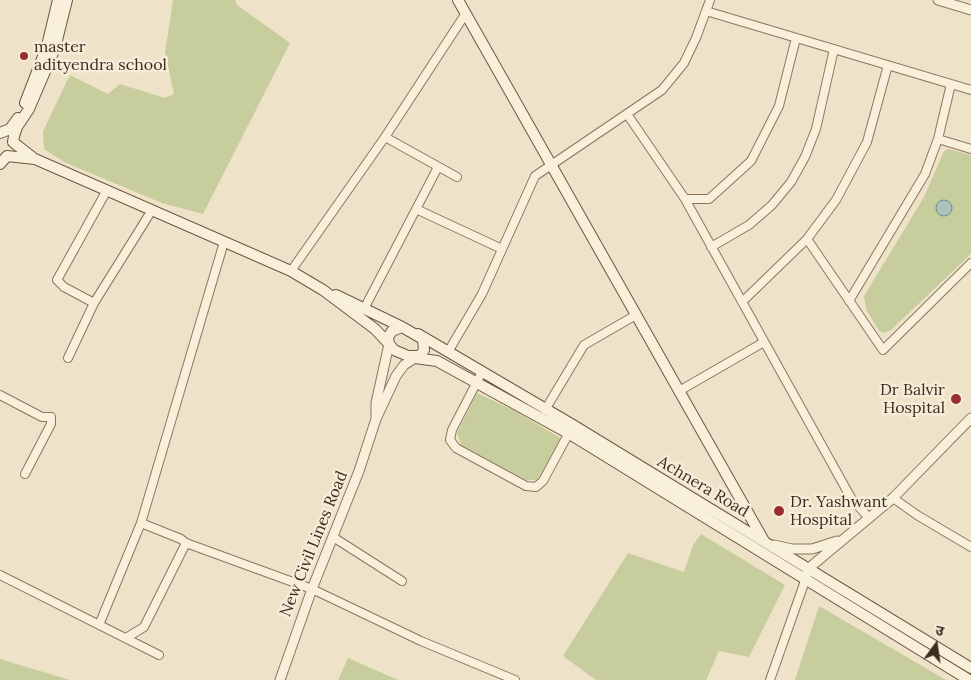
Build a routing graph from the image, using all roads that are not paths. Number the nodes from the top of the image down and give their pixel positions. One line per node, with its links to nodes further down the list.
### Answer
1 (58, 0): 15 (main road)
2 (66, 0): 18 (main road)
3 (458, 0): 8 (main road)
4 (710, 0): 7 (street)
5 (938, 0): 6 (street)
6 (971, 10)
7 (706, 11): 9 (street); 14 (street)
8 (466, 13): 16 (street); 23 (main road)
9 (796, 38): 10 (street); 27 (street)
10 (834, 49): 11 (street); 32 (street)
11 (888, 65): 12 (street); 30 (street)
12 (950, 84): 13 (street); 17 (street)
13 (971, 90)
14 (627, 114): 23 (street); 27 (street)
15 (0, 133): 18 (main road)
16 (385, 137): 24 (street); 35 (street)
17 (938, 139): 19 (street); 37 (street)
18 (13, 142): 20 (main road); 21 (main road)
19 (971, 149)
20 (4, 156): 21 (main road); 22 (main road)
21 (35, 159): 26 (main road)
22 (0, 164)
23 (552, 165): 33 (street); 41 (main road)
24 (438, 167): 25 (street); 28 (street)
25 (457, 177)
26 (107, 190): 29 (main road); 39 (street)
27 (685, 199): 32 (street)
28 (416, 209): 33 (street); 40 (street)
29 (152, 210): 31 (main road); 39 (street)
30 (807, 239): 37 (street); 38 (street)
31 (224, 242): 35 (main road); 59 (street)
32 (711, 247): 38 (street)
33 (502, 249): 46 (street)
34 (971, 263): 37 (street)
35 (291, 271): 36 (main road)
36 (323, 290): 40 (main road); 45 (main road)
37 (849, 301)
38 (742, 302): 44 (street)
39 (94, 303): 47 (street)
40 (365, 307): 42 (main road)
41 (636, 315): 50 (main road); 52 (street)
42 (402, 327): 43 (main road); 45 (main road)
43 (418, 334): 46 (main road, Achnera Road); 48 (main road)
44 (764, 342): 50 (street); 58 (street)
45 (389, 344): 48 (main road); 54 (street)
46 (448, 352): 49 (main road, Achnera Road)
47 (68, 358)
48 (415, 358): 49 (main road, Achnera Road); 54 (street)
49 (480, 377): 52 (main road, Achnera Road); 55 (main road, Achnera Road); 55 (street)
50 (679, 391): 62 (main road)
51 (0, 395): 56 (street)
52 (545, 410): 55 (main road, Achnera Road)
53 (971, 418): 57 (street)
54 (376, 419): 60 (street, New Civil Lines Road)
55 (571, 429): 62 (main road, Achnera Road); 65 (main road, Achnera Road)
56 (25, 474)
57 (892, 498): 58 (street); 64 (street)
58 (869, 518): 61 (street)
59 (142, 523): 63 (street); 69 (street)
60 (332, 537): 67 (street); 68 (street, New Civil Lines Road)
61 (846, 538): 62 (street); 65 (street)
62 (764, 541): 65 (main road, Achnera Road)
63 (186, 543): 68 (street); 70 (street)
64 (970, 544)
65 (808, 573): 72 (main road, Achnera Road); 75 (street); 76 (main road, Achnera Road)
66 (0, 575): 69 (street)
67 (402, 581)
68 (312, 589): 73 (street, New Civil Lines Road); 74 (street)
69 (98, 625): 70 (street)
70 (126, 638): 71 (street)
71 (159, 656)
72 (971, 668)
73 (280, 680)
74 (515, 680)
75 (770, 680)
76 (969, 680)

